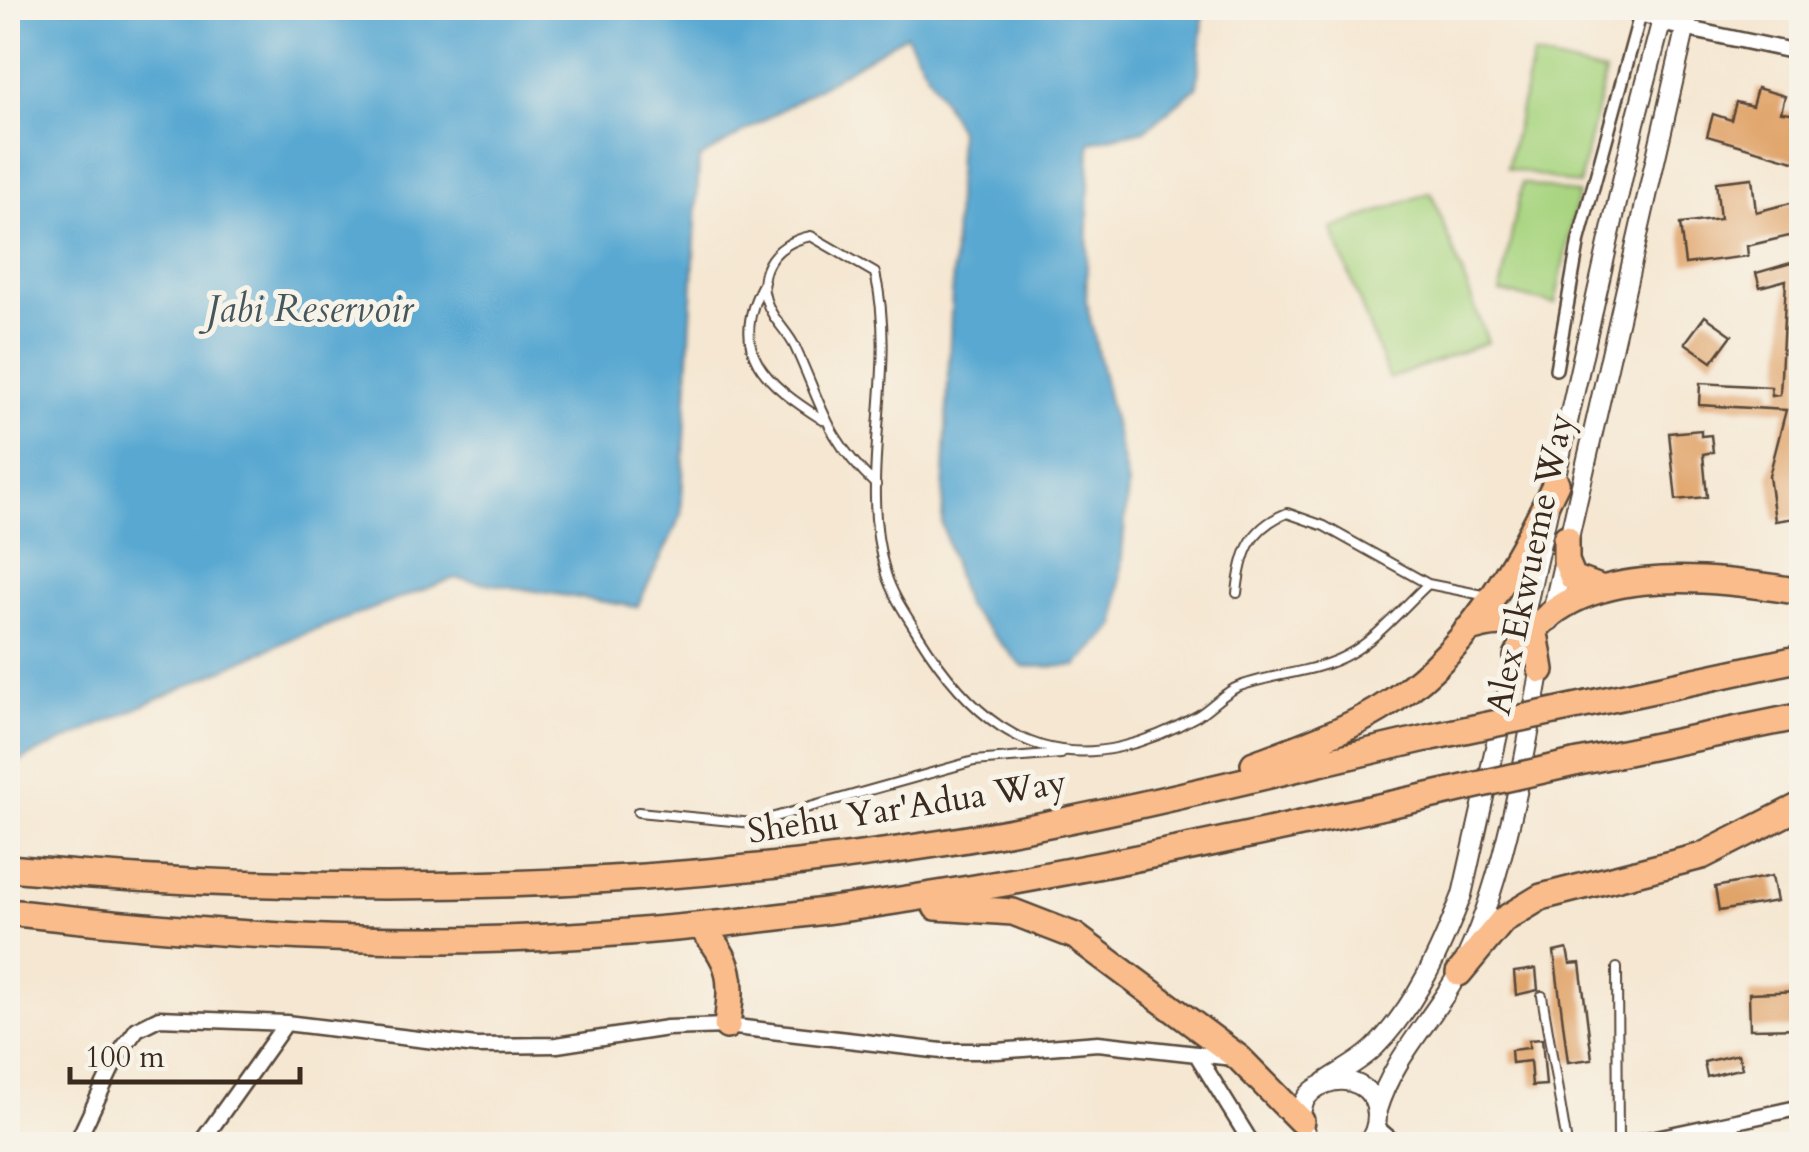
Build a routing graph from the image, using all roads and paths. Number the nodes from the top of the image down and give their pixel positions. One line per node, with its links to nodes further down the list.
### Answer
1 (1608, 8): 3 (lane)
2 (1690, 8): 5 (street, Alex Ekwueme Way)
3 (1640, 12): 4 (lane); 8 (street)
4 (1662, 15): 5 (street); 10 (street, Alex Ekwueme Way)
5 (1683, 30): 6 (street); 12 (street, Alex Ekwueme Way)
6 (1802, 53)
7 (764, 282): 9 (lane); 9 (lane); 11 (lane)
8 (1556, 369)
9 (823, 420): 11 (lane)
10 (1556, 483): 17 (highway); 20 (street, Alex Ekwueme Way)
11 (876, 485): 25 (lane)
12 (1566, 538): 14 (highway); 18 (street, Alex Ekwueme Way)
13 (1428, 584): 16 (lane); 17 (lane); 25 (lane)
14 (1603, 589): 15 (highway); 18 (highway)
15 (1802, 592)
16 (1237, 593)
17 (1491, 599): 19 (highway)
18 (1551, 612): 20 (highway); 23 (street, Alex Ekwueme Way)
19 (1467, 630): 20 (highway); 26 (highway)
20 (1527, 630): 21 (highway); 23 (highway)
21 (1517, 657): 40 (street, Alex Ekwueme Way)
22 (1802, 658): 26 (highway, Shehu Yar'Adua Way, bridge)
23 (1541, 670): 34 (street, Alex Ekwueme Way)
24 (1802, 716): 30 (highway, bridge)
25 (1081, 753): 28 (lane)
26 (1165, 798): 29 (highway, Shehu Yar'Adua Way)
27 (1802, 805): 34 (highway)
28 (638, 812)
29 (8, 868)
30 (830, 910): 32 (highway); 39 (highway)
31 (8, 912): 32 (highway)
32 (700, 926): 37 (highway)
33 (1617, 968): 51 (lane)
34 (1459, 973): 42 (street, Alex Ekwueme Way)
35 (1542, 996): 50 (lane)
36 (286, 1023): 37 (street); 45 (street); 46 (street)
37 (727, 1026): 38 (street)
38 (1197, 1055): 39 (street); 47 (street)
39 (1239, 1058): 44 (highway)
40 (1326, 1082): 42 (street); 44 (street)
41 (1802, 1107): 43 (street)
42 (1376, 1118): 48 (street, Alex Ekwueme Way); 49 (street)
43 (1732, 1122): 52 (street); 53 (street)
44 (1304, 1135)
45 (76, 1144)
46 (200, 1144)
47 (1252, 1144)
48 (1366, 1144)
49 (1396, 1144)
50 (1567, 1144)
51 (1618, 1144)
52 (1628, 1144)
53 (1732, 1144)

